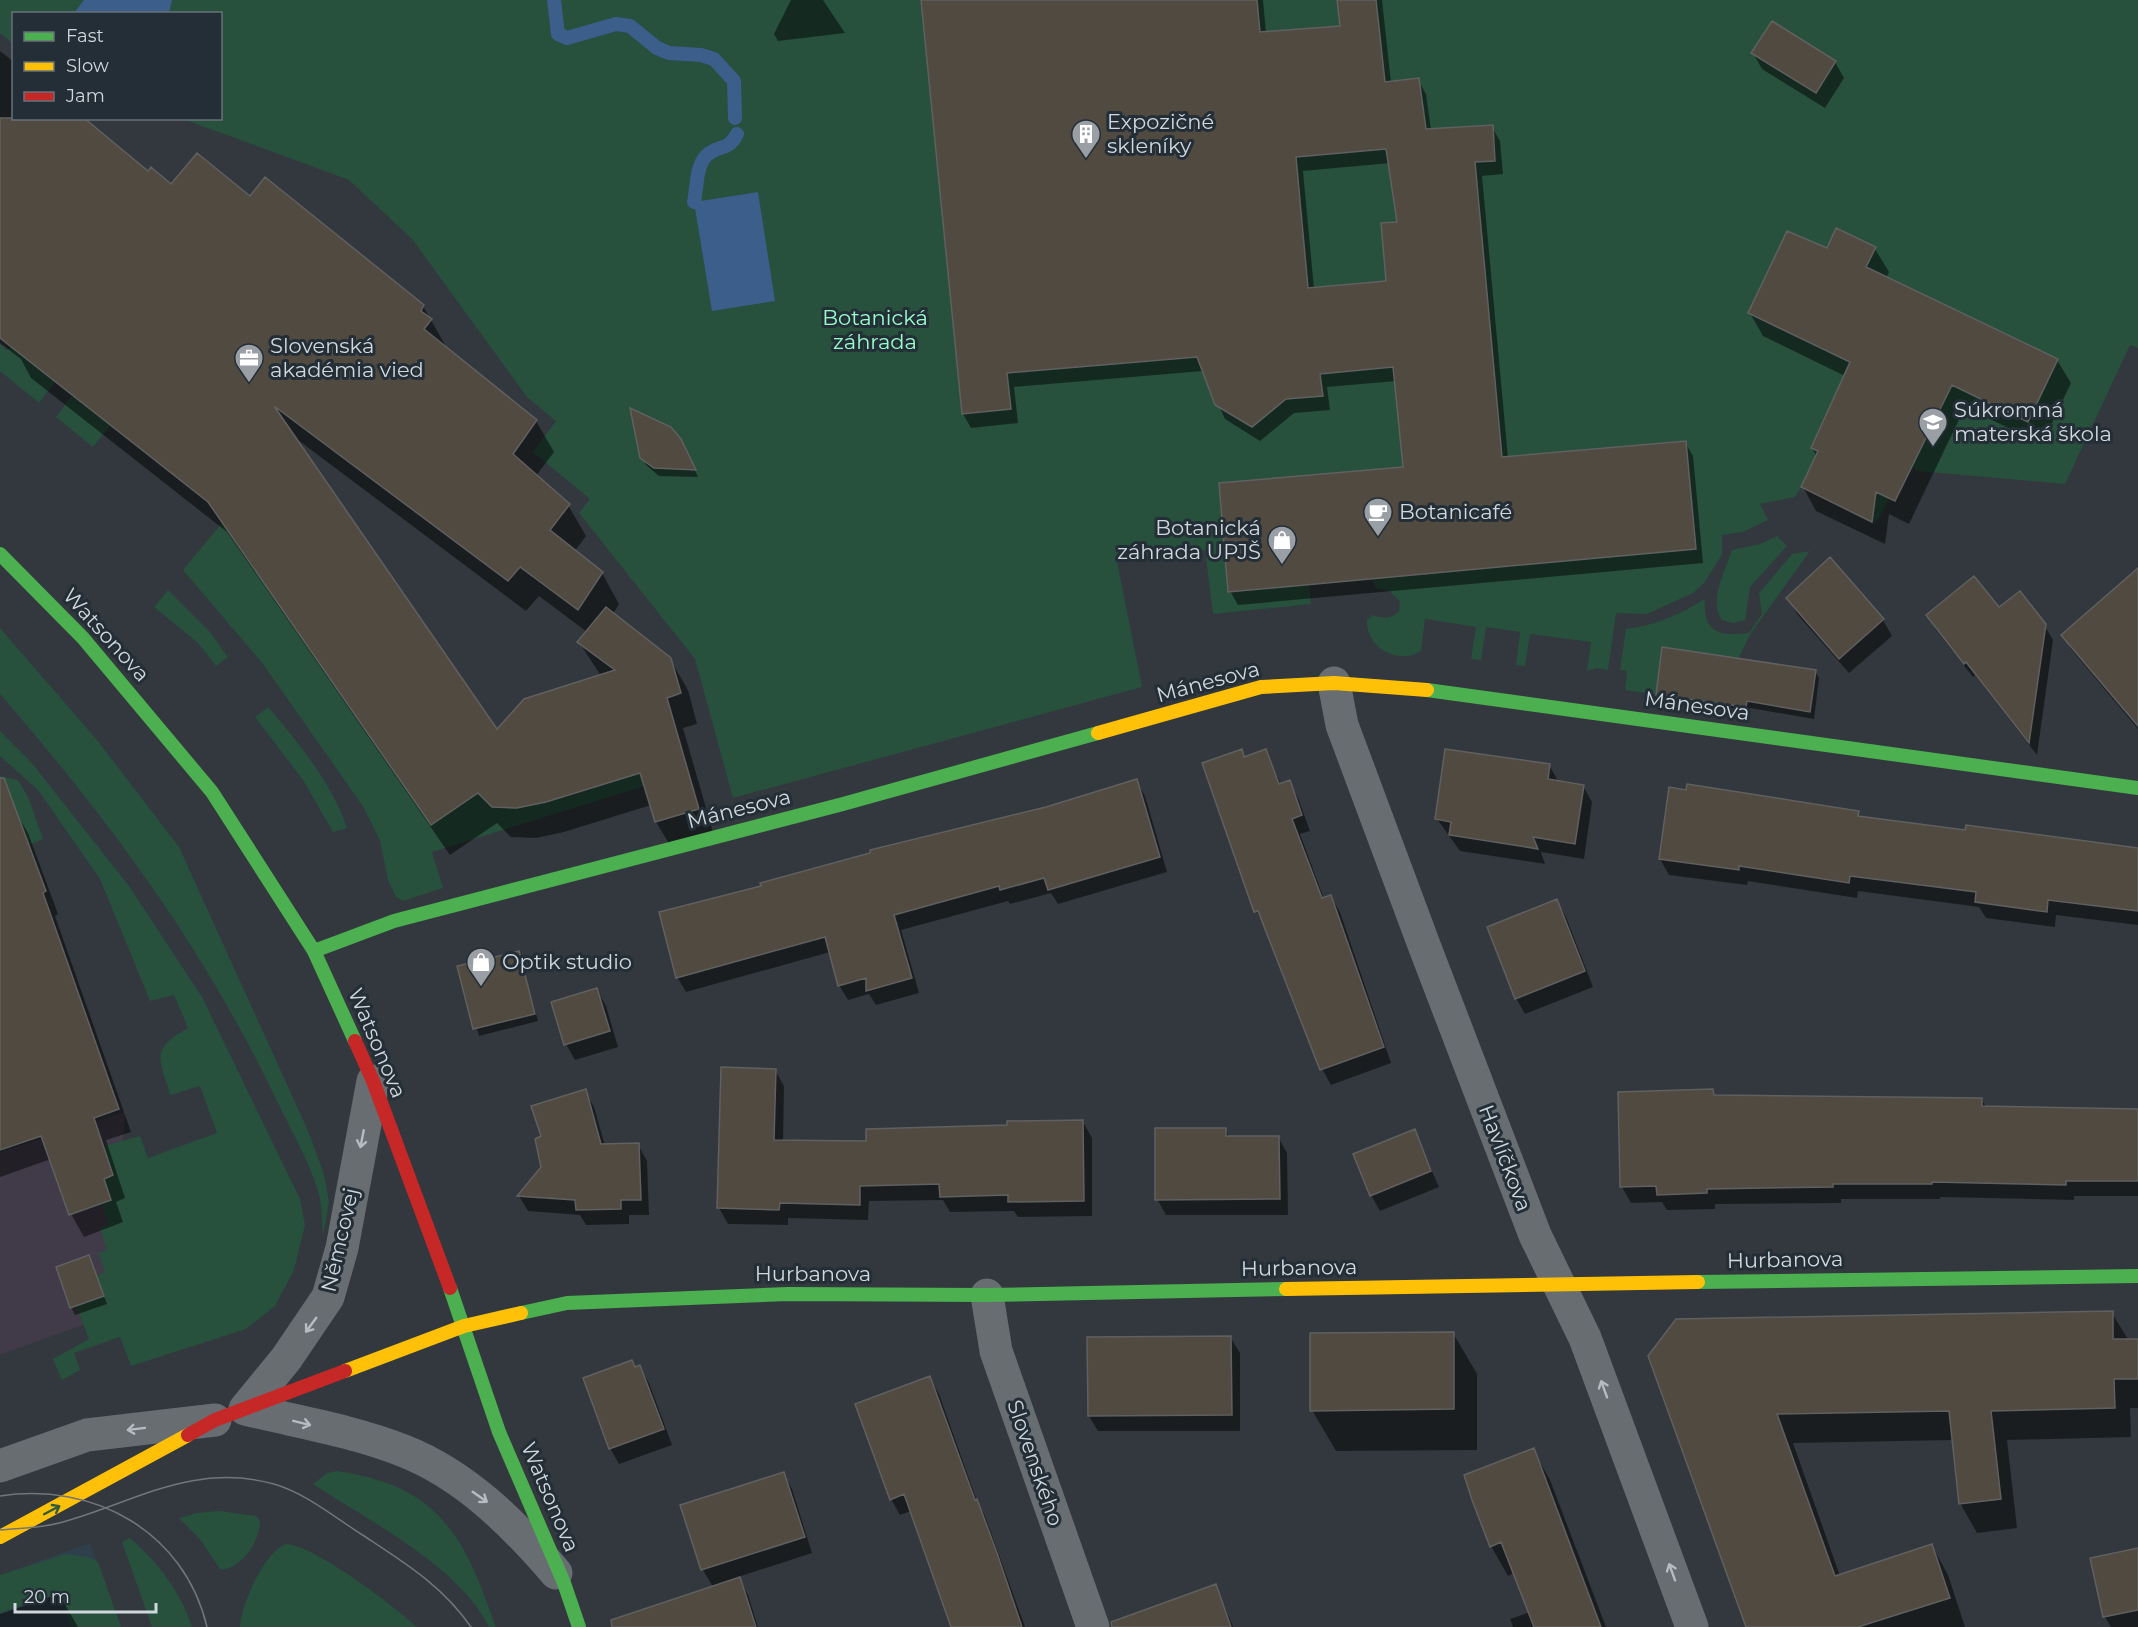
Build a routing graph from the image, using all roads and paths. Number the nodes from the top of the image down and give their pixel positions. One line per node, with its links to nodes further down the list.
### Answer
1 (0, 554): 4 (street, Watsonova)
2 (1334, 682): 3 (street, Mánesova); 4 (street, Mánesova); 7 (street, Havlíčkova)
3 (2138, 788)
4 (314, 951): 5 (street, Watsonova)
5 (373, 1081): 9 (street, Watsonova); 10 (street, Němcovej, one-way to 10)
6 (2138, 1276): 7 (street, Hurbanova)
7 (1559, 1284): 8 (street, Hurbanova); 17 (street, Havlíčkova, one-way to 7)
8 (987, 1296): 9 (street, Hurbanova); 16 (street, Slovenského)
9 (464, 1326): 10 (street); 14 (street, Watsonova)
10 (245, 1409): 11 (street); 14 (street, one-way to 14)
11 (215, 1420): 12 (street, one-way to 12); 13 (street, one-way to 11)
12 (0, 1466)
13 (0, 1537)
14 (564, 1583): 15 (street, Watsonova)
15 (579, 1627)
16 (1093, 1627)
17 (1692, 1627)

